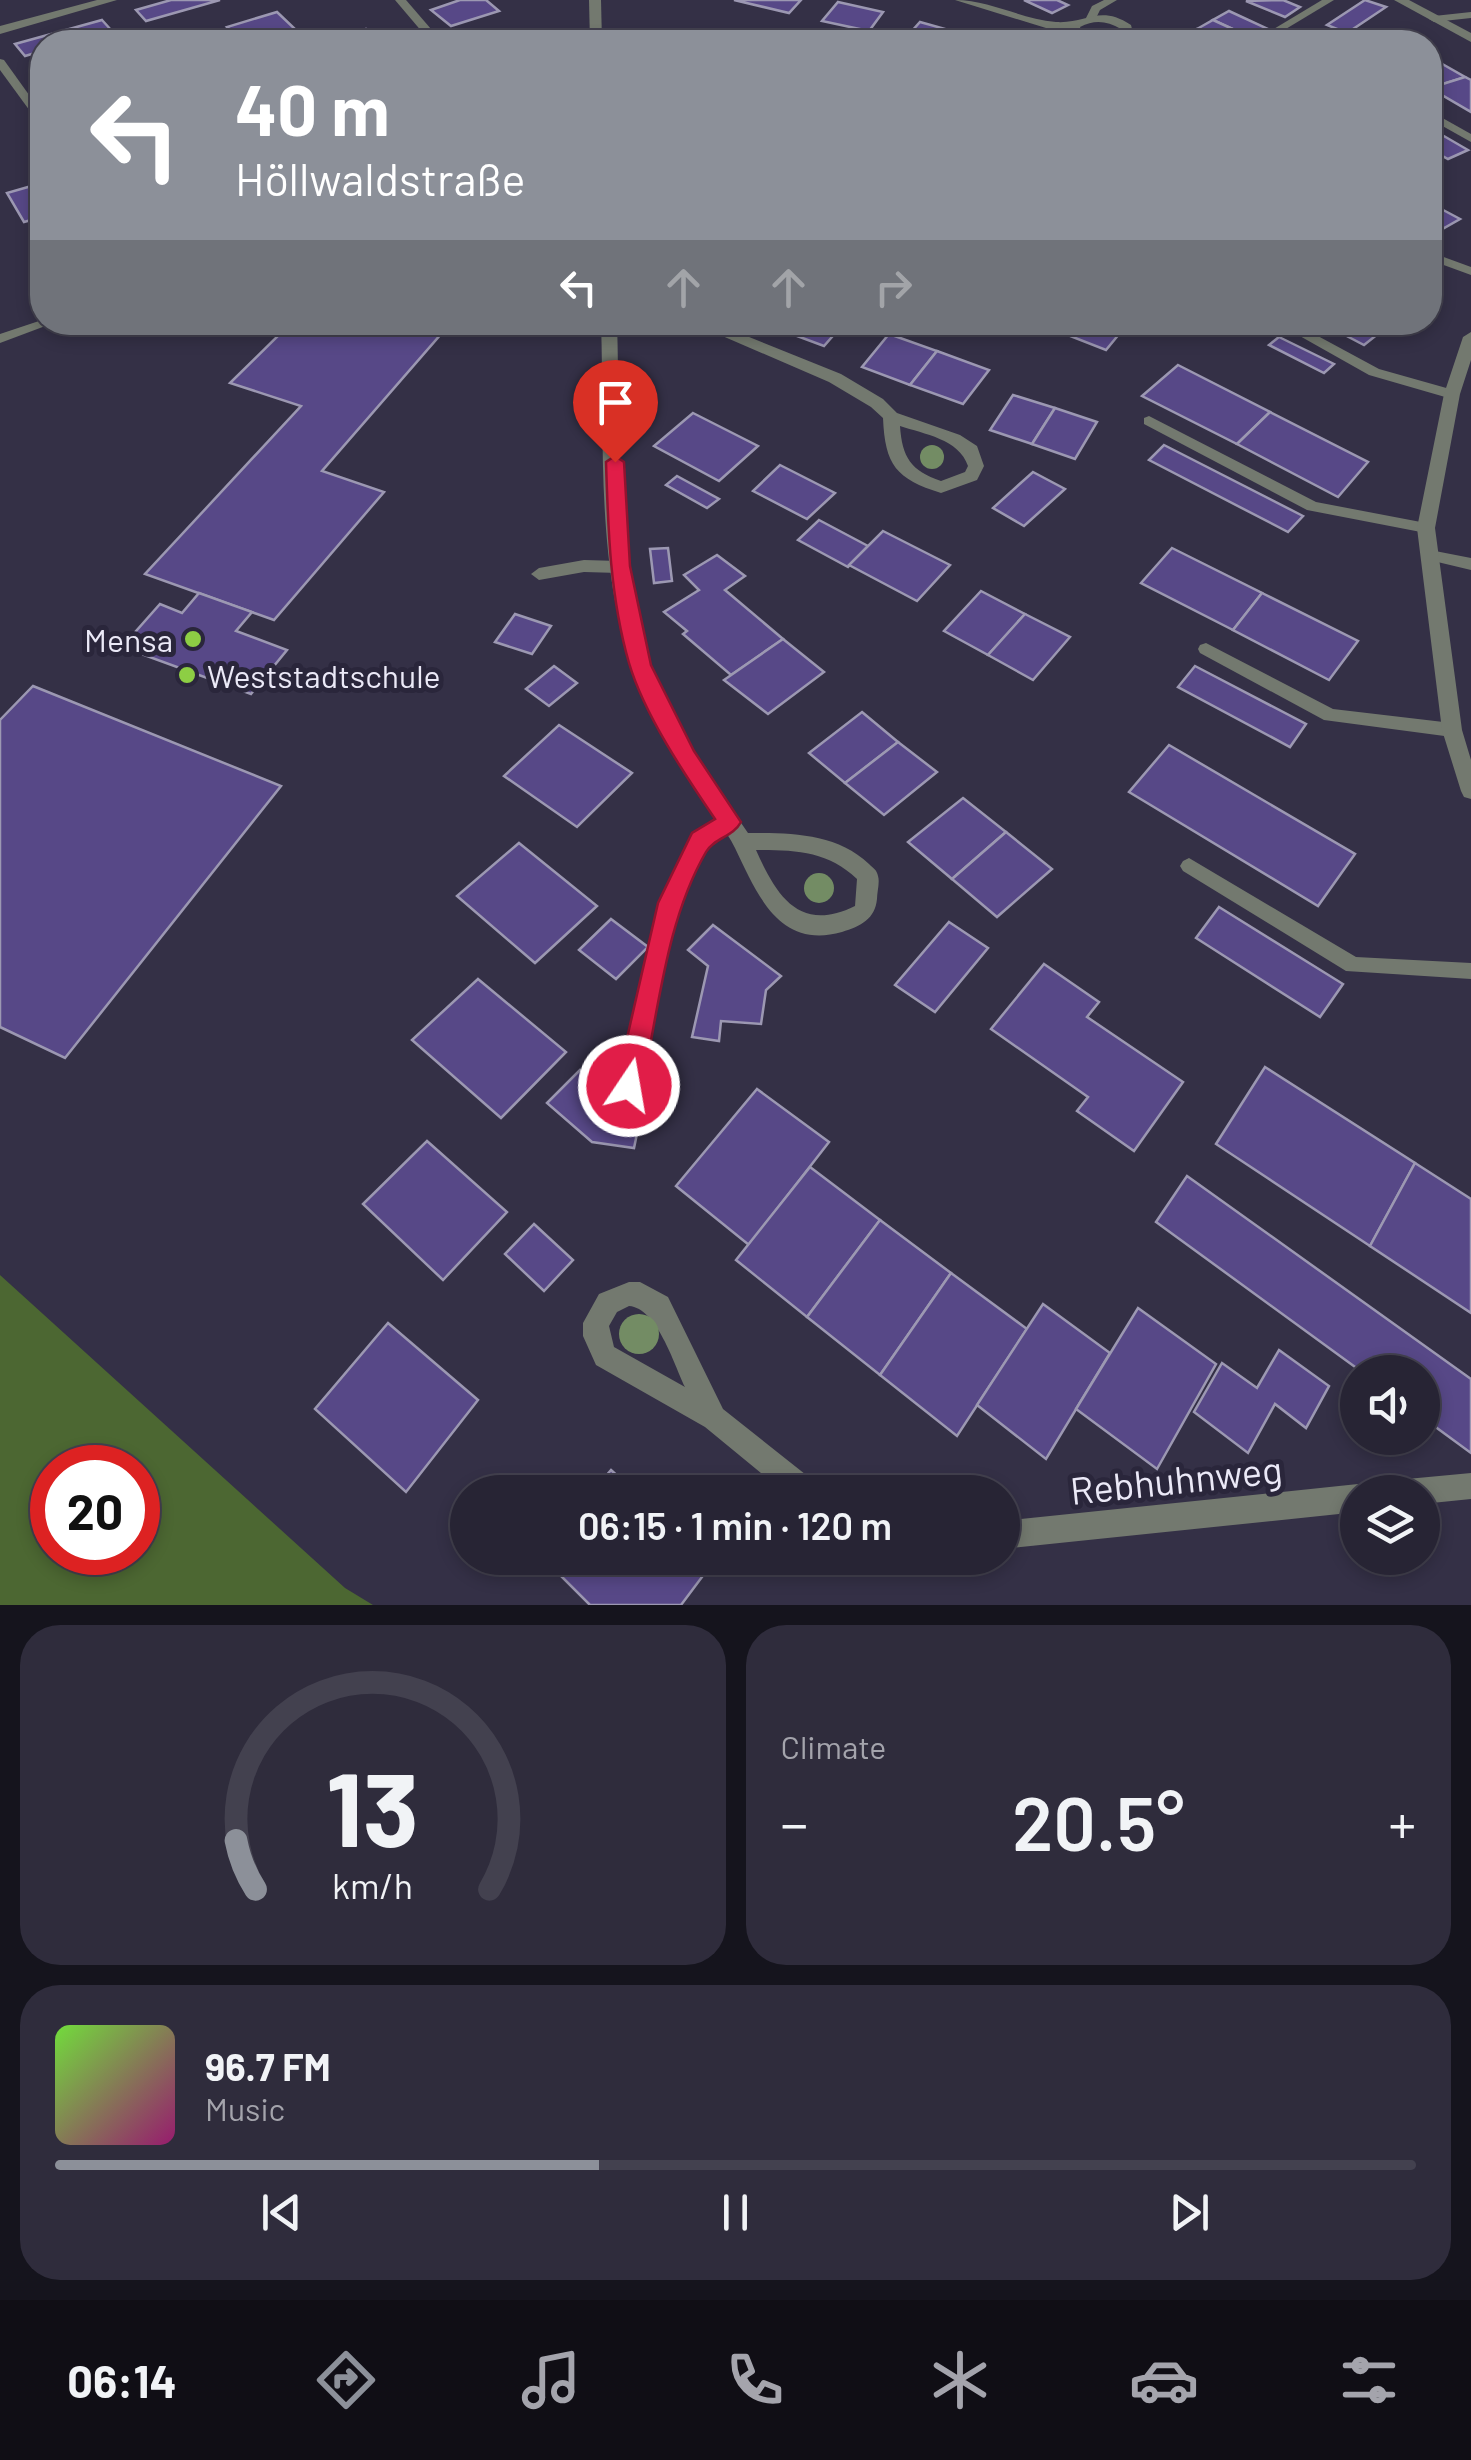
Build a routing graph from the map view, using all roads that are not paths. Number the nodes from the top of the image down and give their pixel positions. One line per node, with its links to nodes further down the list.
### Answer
1 (111, 0): 12 (street)
2 (400, 0): 13 (lane)
3 (595, 0): 14 (street)
4 (961, 0): 11 (street)
5 (1112, 0): 8 (lane)
6 (1328, 0): 17 (lane)
7 (1400, 0): 10 (street)
8 (1093, 13): 11 (street); 16 (street)
9 (1471, 14): 10 (lane)
10 (1434, 19): 18 (street)
11 (1074, 26): 15 (street)
12 (0, 30)
13 (426, 30)
14 (596, 30)
15 (1075, 30)
16 (1127, 30)
17 (1277, 30)
18 (1471, 38)
19 (0, 62): 20 (lane)
20 (30, 103)
21 (1442, 121): 22 (lane)
22 (1471, 139)
23 (1442, 261): 24 (lane)
24 (1471, 272)
25 (30, 329): 30 (lane)
26 (610, 335): 37 (street)
27 (729, 335): 32 (street)
28 (1305, 335): 31 (lane)
29 (1471, 337): 31 (street)
30 (0, 339)
31 (1452, 394): 34 (street)
32 (892, 417): 32 (street)
33 (1149, 421): 34 (lane)
34 (1426, 528): 35 (street)
35 (1430, 554): 36 (lane); 40 (street)
36 (1471, 564)
37 (620, 566): 38 (lane); 42 (street)
38 (539, 574)
39 (1206, 650): 40 (lane)
40 (1460, 743): 41 (street)
41 (1471, 791)
42 (730, 822): 43 (street); 46 (lane)
43 (742, 841): 43 (street)
44 (1188, 866): 45 (lane)
45 (1471, 971)
46 (629, 1086)
47 (714, 1418): 47 (street); 48 (street)
48 (784, 1475)
49 (1471, 1486): 50 (street)
50 (1440, 1489)
51 (1340, 1500): 52 (street, Rebhuhnweg)
52 (1020, 1533)

